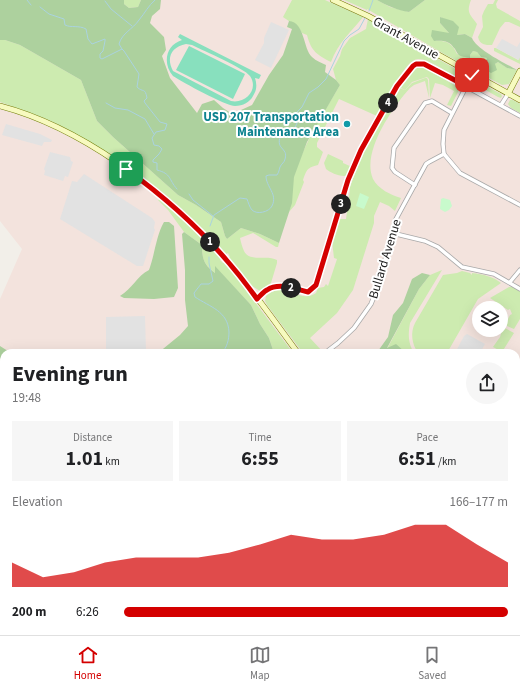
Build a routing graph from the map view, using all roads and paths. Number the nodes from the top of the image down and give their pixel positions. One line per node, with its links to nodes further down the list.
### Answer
1 (333, 0): 3 (street, Grant Avenue)
2 (520, 71): 5 (street)
3 (472, 75): 4 (street); 5 (street, Grant Avenue)
4 (466, 86): 7 (street); 9 (street); 18 (street)
5 (508, 94): 6 (street, Grant Avenue); 7 (street)
6 (520, 100)
7 (501, 105): 10 (street)
8 (0, 106): 18 (street)
9 (452, 113): 11 (street); 12 (street)
10 (520, 116)
11 (444, 154): 12 (street, Bullard Avenue); 13 (street)
12 (415, 184): 14 (street, Bullard Avenue)
13 (520, 205)
14 (392, 233): 16 (street); 20 (street, Bullard Avenue)
15 (520, 270): 16 (street)
16 (510, 282): 17 (street)
17 (520, 289)
18 (257, 299): 19 (street)
19 (295, 349)
20 (330, 349)

